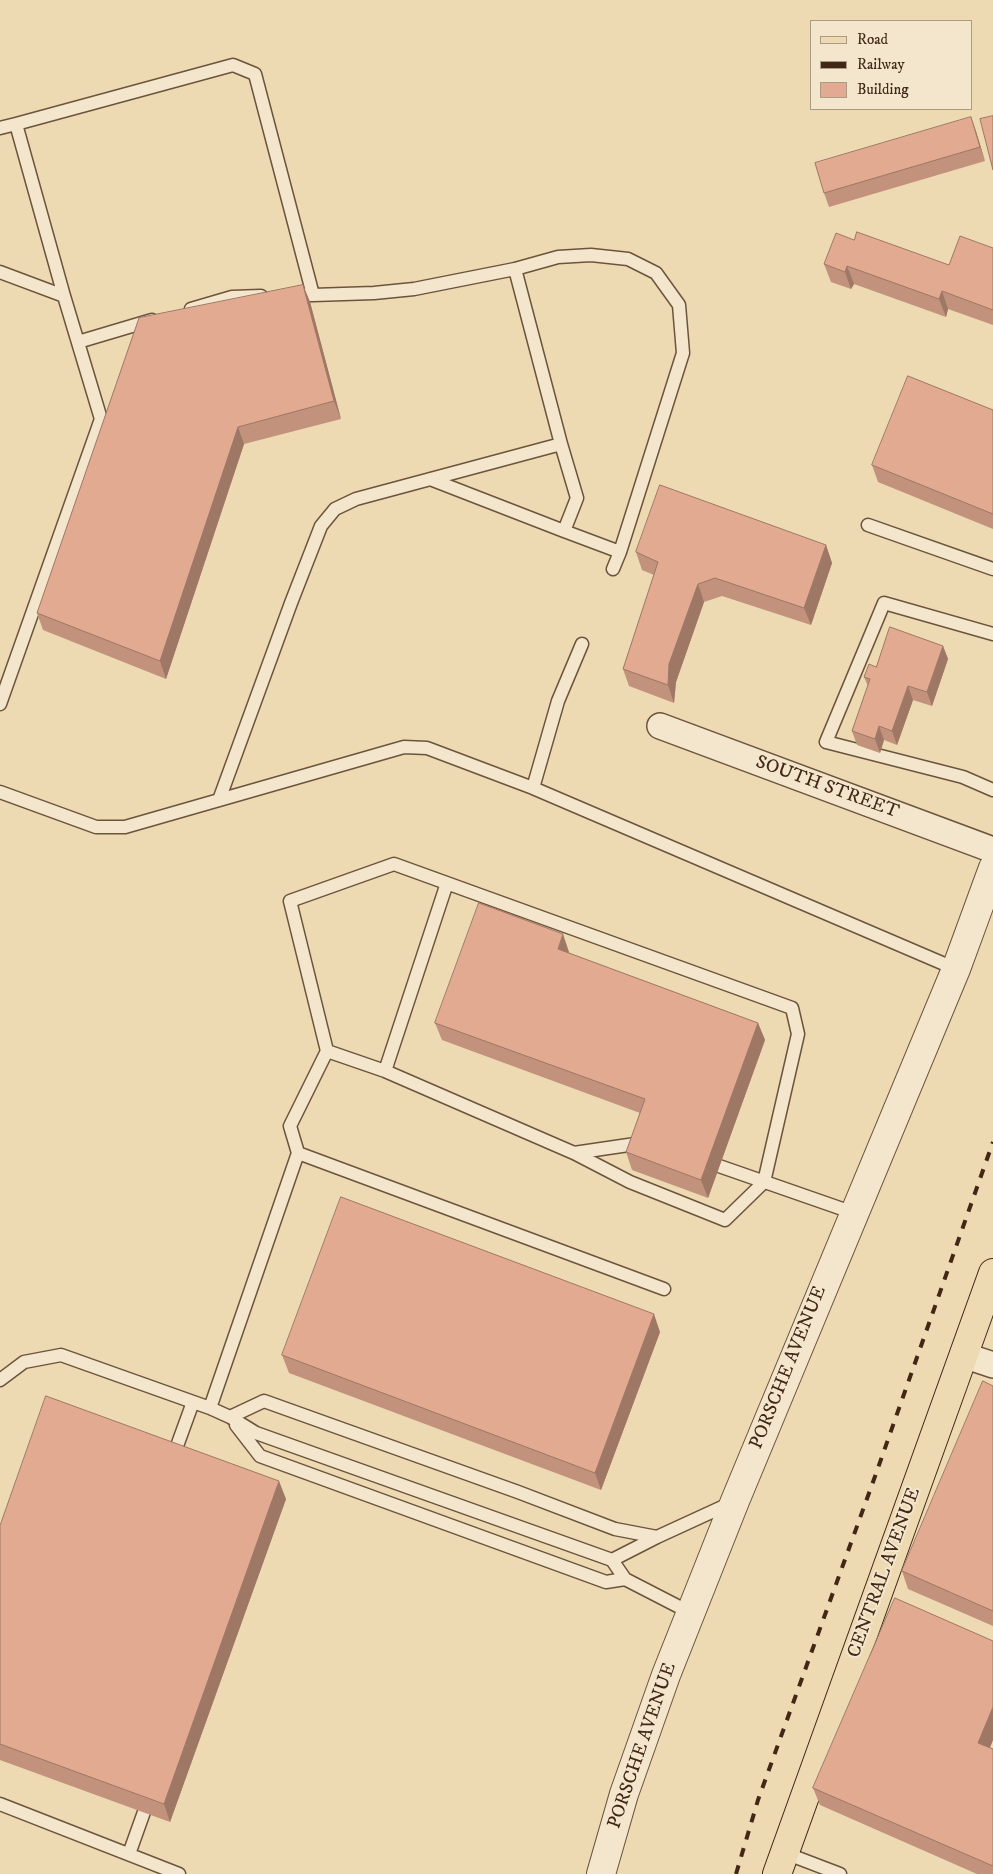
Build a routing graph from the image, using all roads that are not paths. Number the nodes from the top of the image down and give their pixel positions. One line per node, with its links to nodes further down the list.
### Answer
1 (16, 124): 2 (lane); 5 (lane); 7 (lane)
2 (0, 128)
3 (515, 269): 5 (lane); 10 (lane); 14 (lane)
4 (0, 272): 7 (lane)
5 (313, 294): 6 (lane)
6 (295, 295)
7 (64, 296): 9 (lane)
8 (277, 296): 9 (lane)
9 (78, 342): 19 (lane)
10 (561, 444): 11 (lane); 13 (lane)
11 (430, 479): 13 (lane); 24 (lane)
12 (868, 525): 16 (lane)
13 (564, 531): 14 (lane)
14 (620, 552): 15 (lane)
15 (613, 569)
16 (993, 569)
17 (993, 634): 22 (lane)
18 (582, 644): 21 (lane)
19 (0, 704)
20 (660, 726): 25 (street, SOUTH STREET)
21 (533, 788): 24 (lane); 28 (lane)
22 (993, 790)
23 (0, 792): 24 (lane)
24 (219, 800)
25 (993, 850)
26 (993, 868): 28 (street, PORSCHE AVENUE)
27 (447, 884): 29 (lane); 30 (lane); 35 (lane)
28 (956, 969): 36 (street, PORSCHE AVENUE)
29 (326, 1051): 30 (lane); 32 (lane)
30 (385, 1071): 33 (lane)
31 (642, 1143): 33 (lane)
32 (298, 1153): 38 (lane); 43 (lane)
33 (574, 1153): 35 (lane)
34 (719, 1166): 35 (lane)
35 (764, 1182): 36 (lane)
36 (854, 1213): 46 (street, PORSCHE AVENUE)
37 (991, 1285): 39 (main road, CENTRAL AVENUE)
38 (664, 1289)
39 (963, 1355): 40 (street); 54 (main road, CENTRAL AVENUE)
40 (993, 1365)
41 (0, 1380): 42 (lane)
42 (192, 1402): 43 (lane); 45 (lane)
43 (210, 1408): 44 (lane)
44 (230, 1417): 47 (lane); 48 (lane); 49 (lane)
45 (173, 1457)
46 (734, 1502): 47 (lane); 50 (street, PORSCHE AVENUE)
47 (657, 1537): 48 (lane)
48 (612, 1560): 49 (lane)
49 (625, 1579): 50 (lane)
50 (692, 1613): 56 (street, PORSCHE AVENUE)
51 (0, 1804): 53 (lane)
52 (144, 1812): 53 (lane)
53 (129, 1854): 55 (lane)
54 (781, 1863): 57 (lane)
55 (179, 1874)
56 (601, 1874)
57 (840, 1874)

